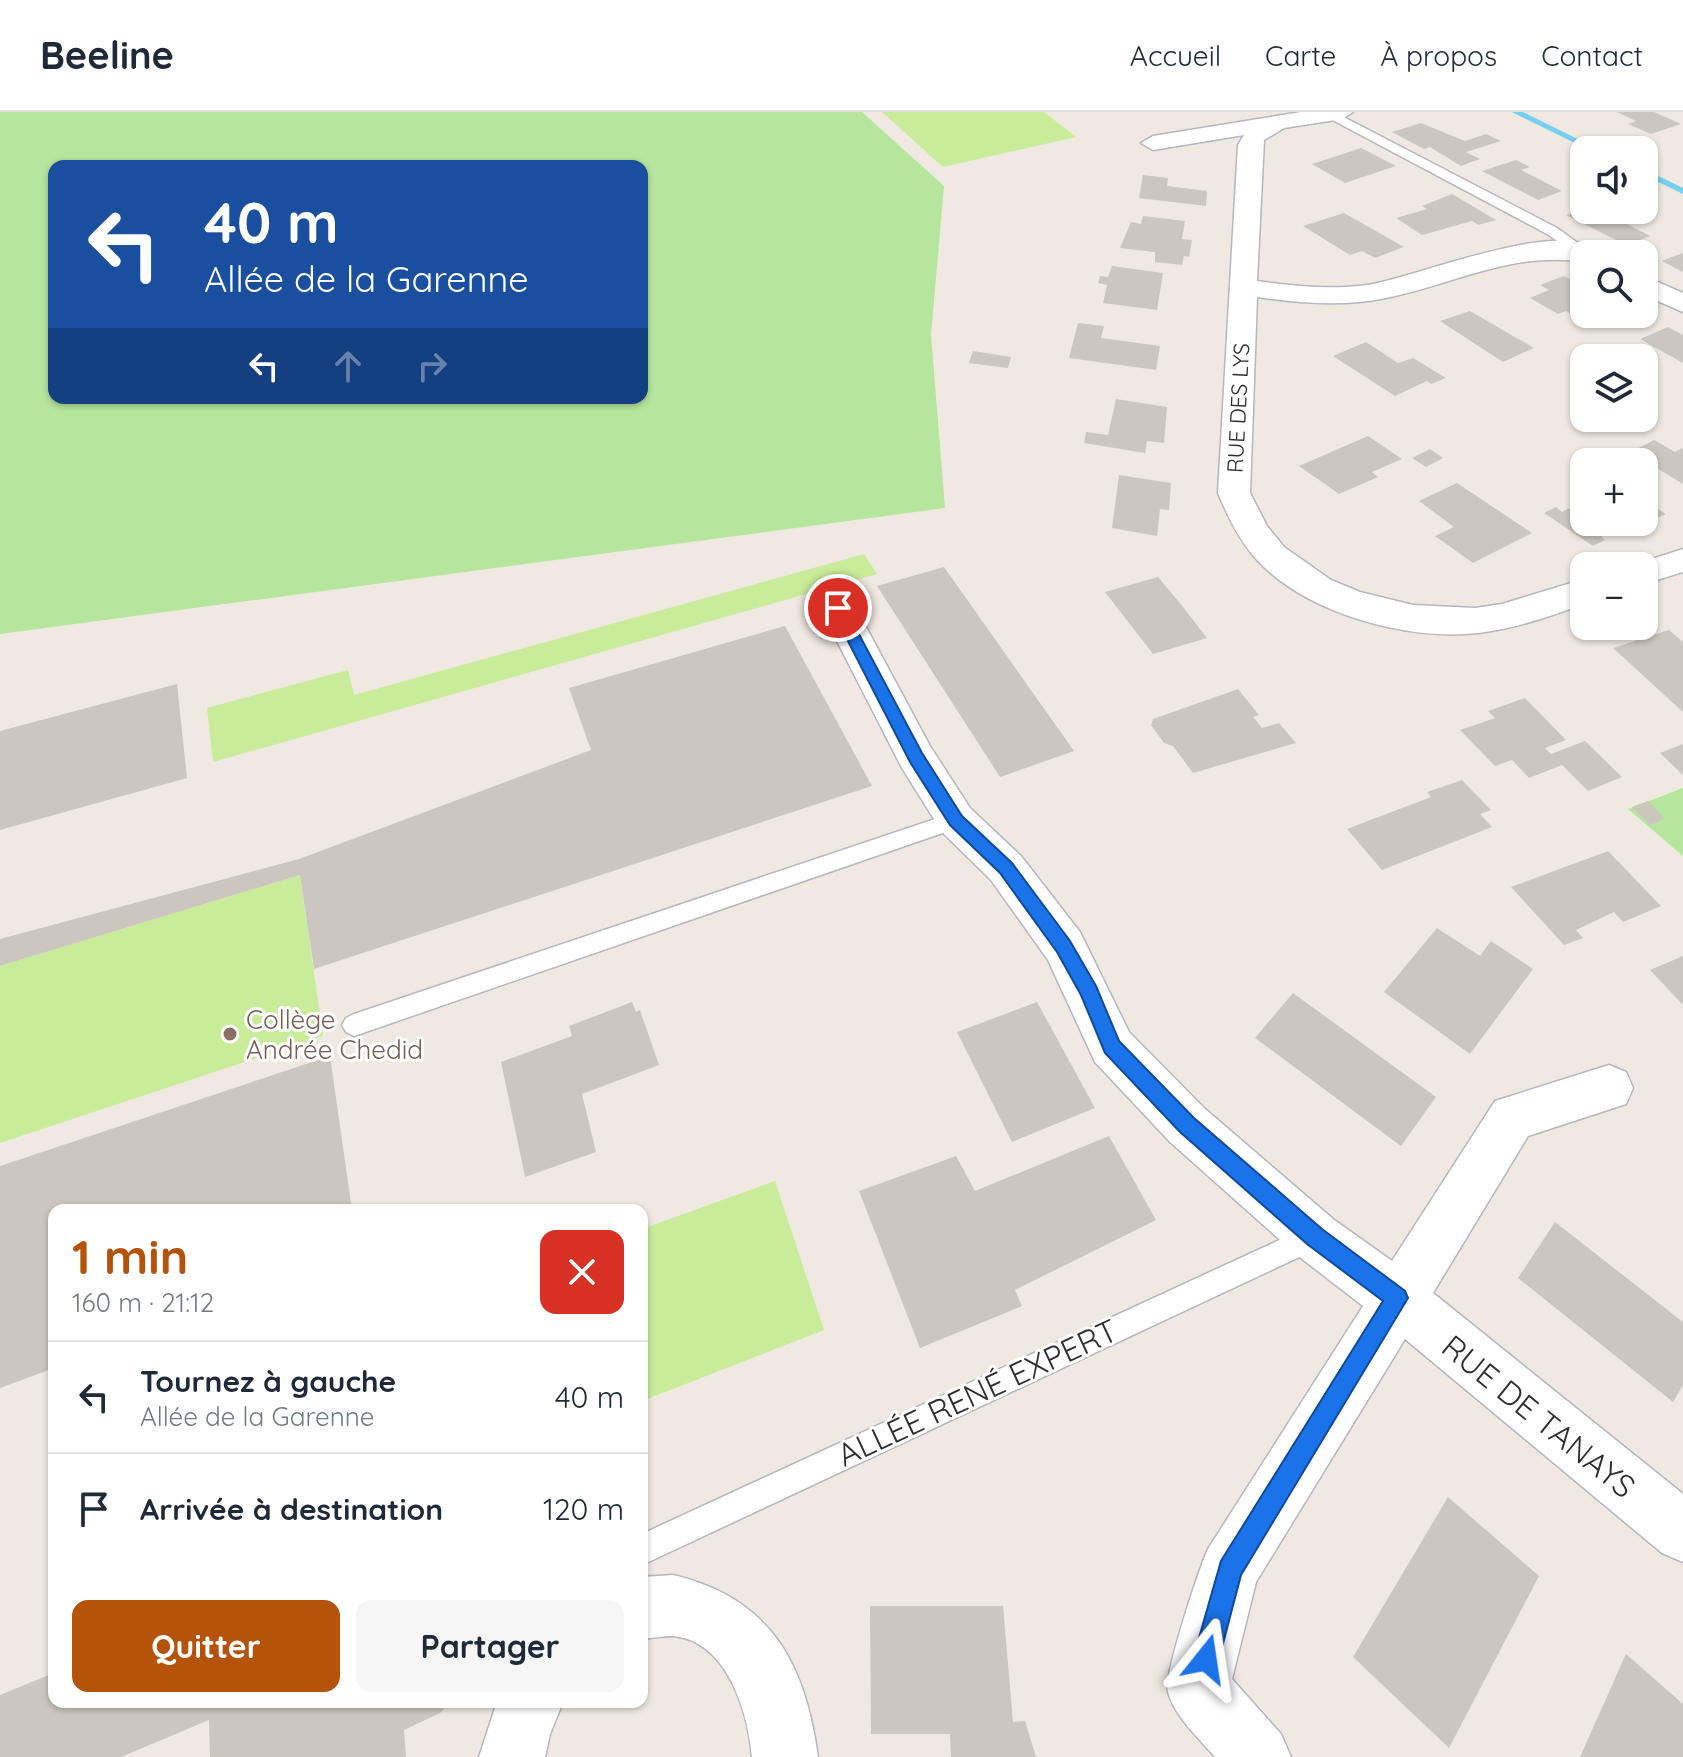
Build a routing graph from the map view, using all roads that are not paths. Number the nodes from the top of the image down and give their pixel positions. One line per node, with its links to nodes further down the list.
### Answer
1 (1336, 113): 2 (street); 4 (lane)
2 (1276, 124): 3 (street); 6 (street, RUE DES LYS)
3 (1153, 143)
4 (1570, 244)
5 (1570, 252): 6 (street)
6 (1245, 287): 11 (street, RUE DES LYS)
7 (1658, 291): 8 (street)
8 (1683, 304)
9 (1683, 560): 10 (street)
10 (1658, 568)
11 (1570, 596)
12 (838, 608): 13 (street, RUE DE TANAYS)
13 (956, 820): 14 (lane); 16 (street, RUE DE TANAYS)
14 (354, 1025)
15 (1609, 1088): 17 (street)
16 (1315, 1237): 17 (street, RUE DE TANAYS); 19 (lane, ALLÉE RENÉ EXPERT)
17 (1397, 1298): 18 (street, RUE DE TANAYS); 24 (street)
18 (1683, 1532)
19 (648, 1547)
20 (648, 1606): 23 (street)
21 (528, 1708): 22 (street)
22 (512, 1757)
23 (785, 1757)
24 (1258, 1757)

